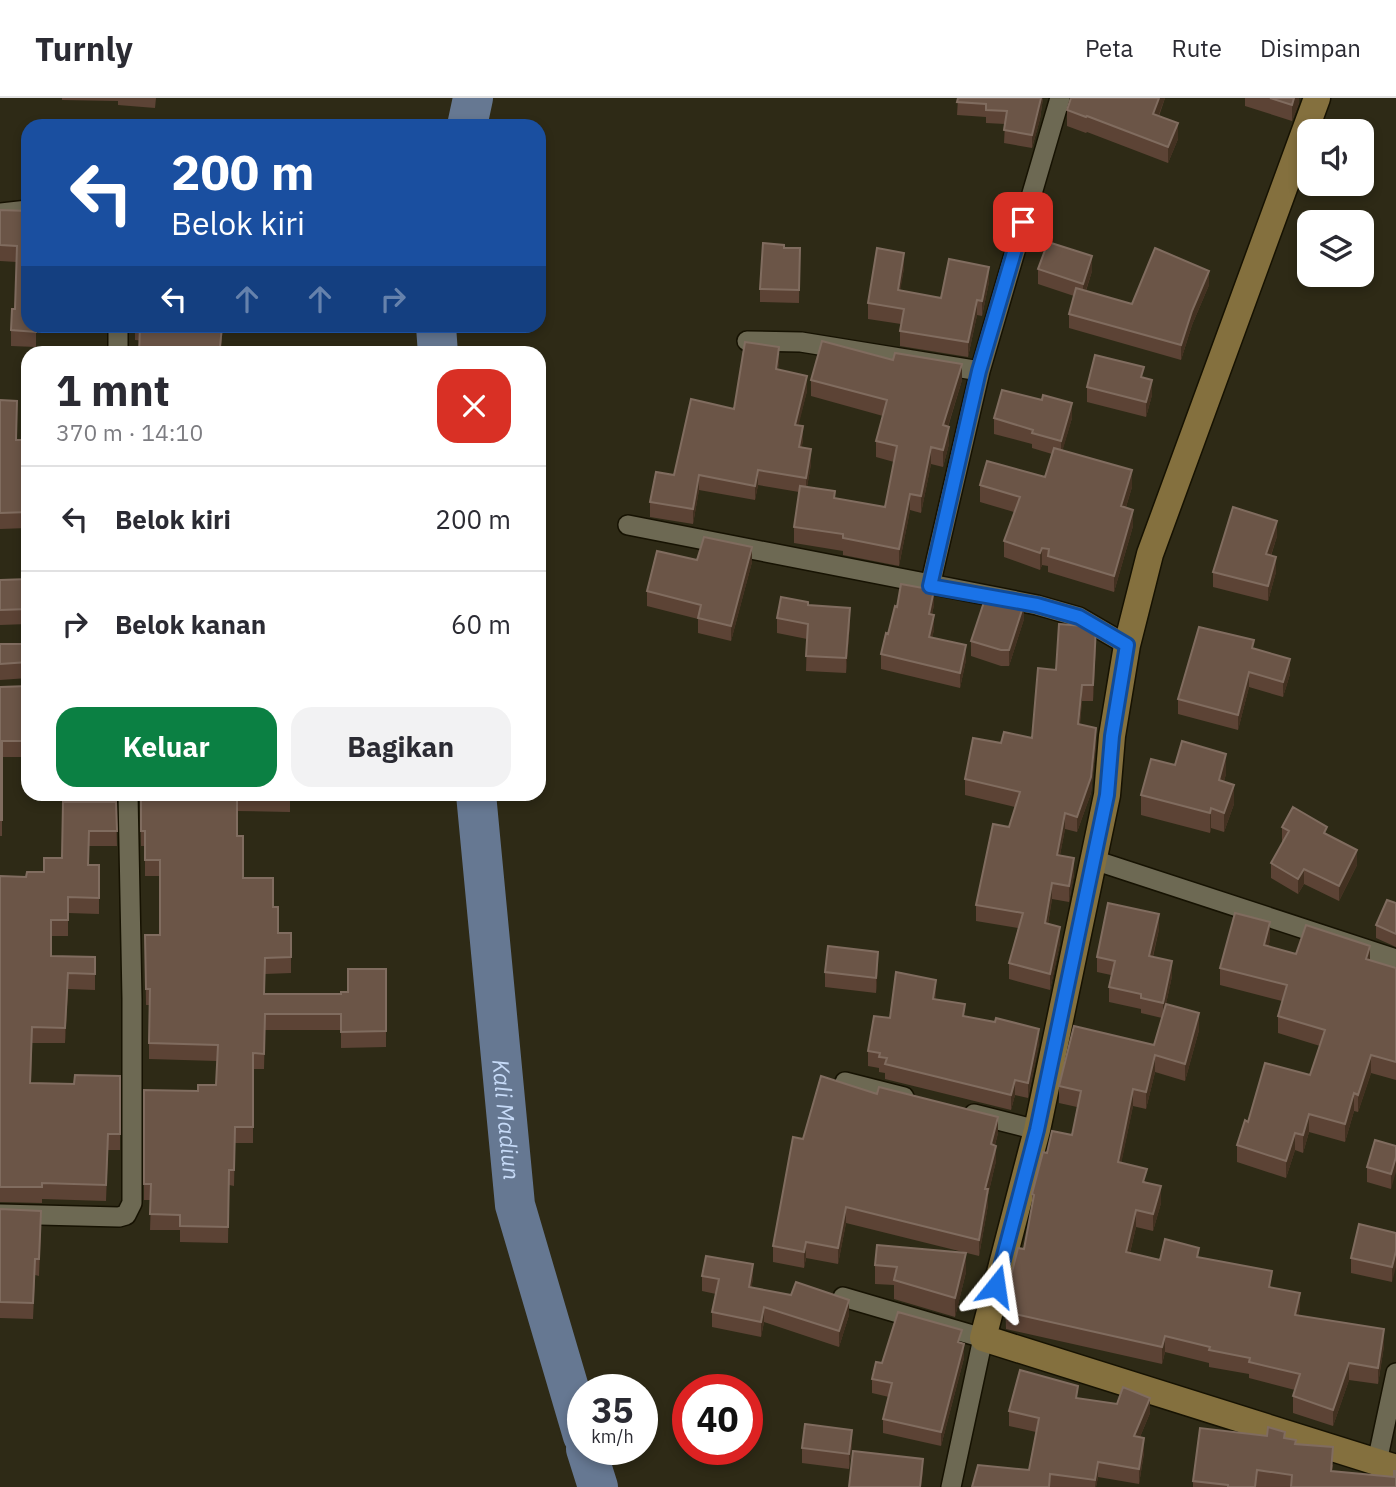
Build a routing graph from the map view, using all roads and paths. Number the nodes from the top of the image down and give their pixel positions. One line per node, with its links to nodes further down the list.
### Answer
1 (1060, 98): 6 (street)
2 (1317, 98): 9 (street)
3 (21, 211): 4 (street)
4 (0, 213)
5 (747, 341): 6 (street)
6 (979, 371): 8 (street)
7 (628, 525): 8 (street)
8 (930, 586): 9 (street)
9 (1127, 645): 11 (street)
10 (128, 801): 17 (street)
11 (1094, 860): 12 (street); 16 (street)
12 (1396, 959)
13 (845, 1082): 14 (street)
14 (922, 1102)
15 (960, 1111): 16 (street)
16 (1037, 1130): 19 (street)
17 (0, 1214)
18 (843, 1297): 19 (street)
19 (983, 1338): 21 (street); 22 (street)
20 (1396, 1373): 21 (street)
21 (1386, 1465)
22 (951, 1487)

